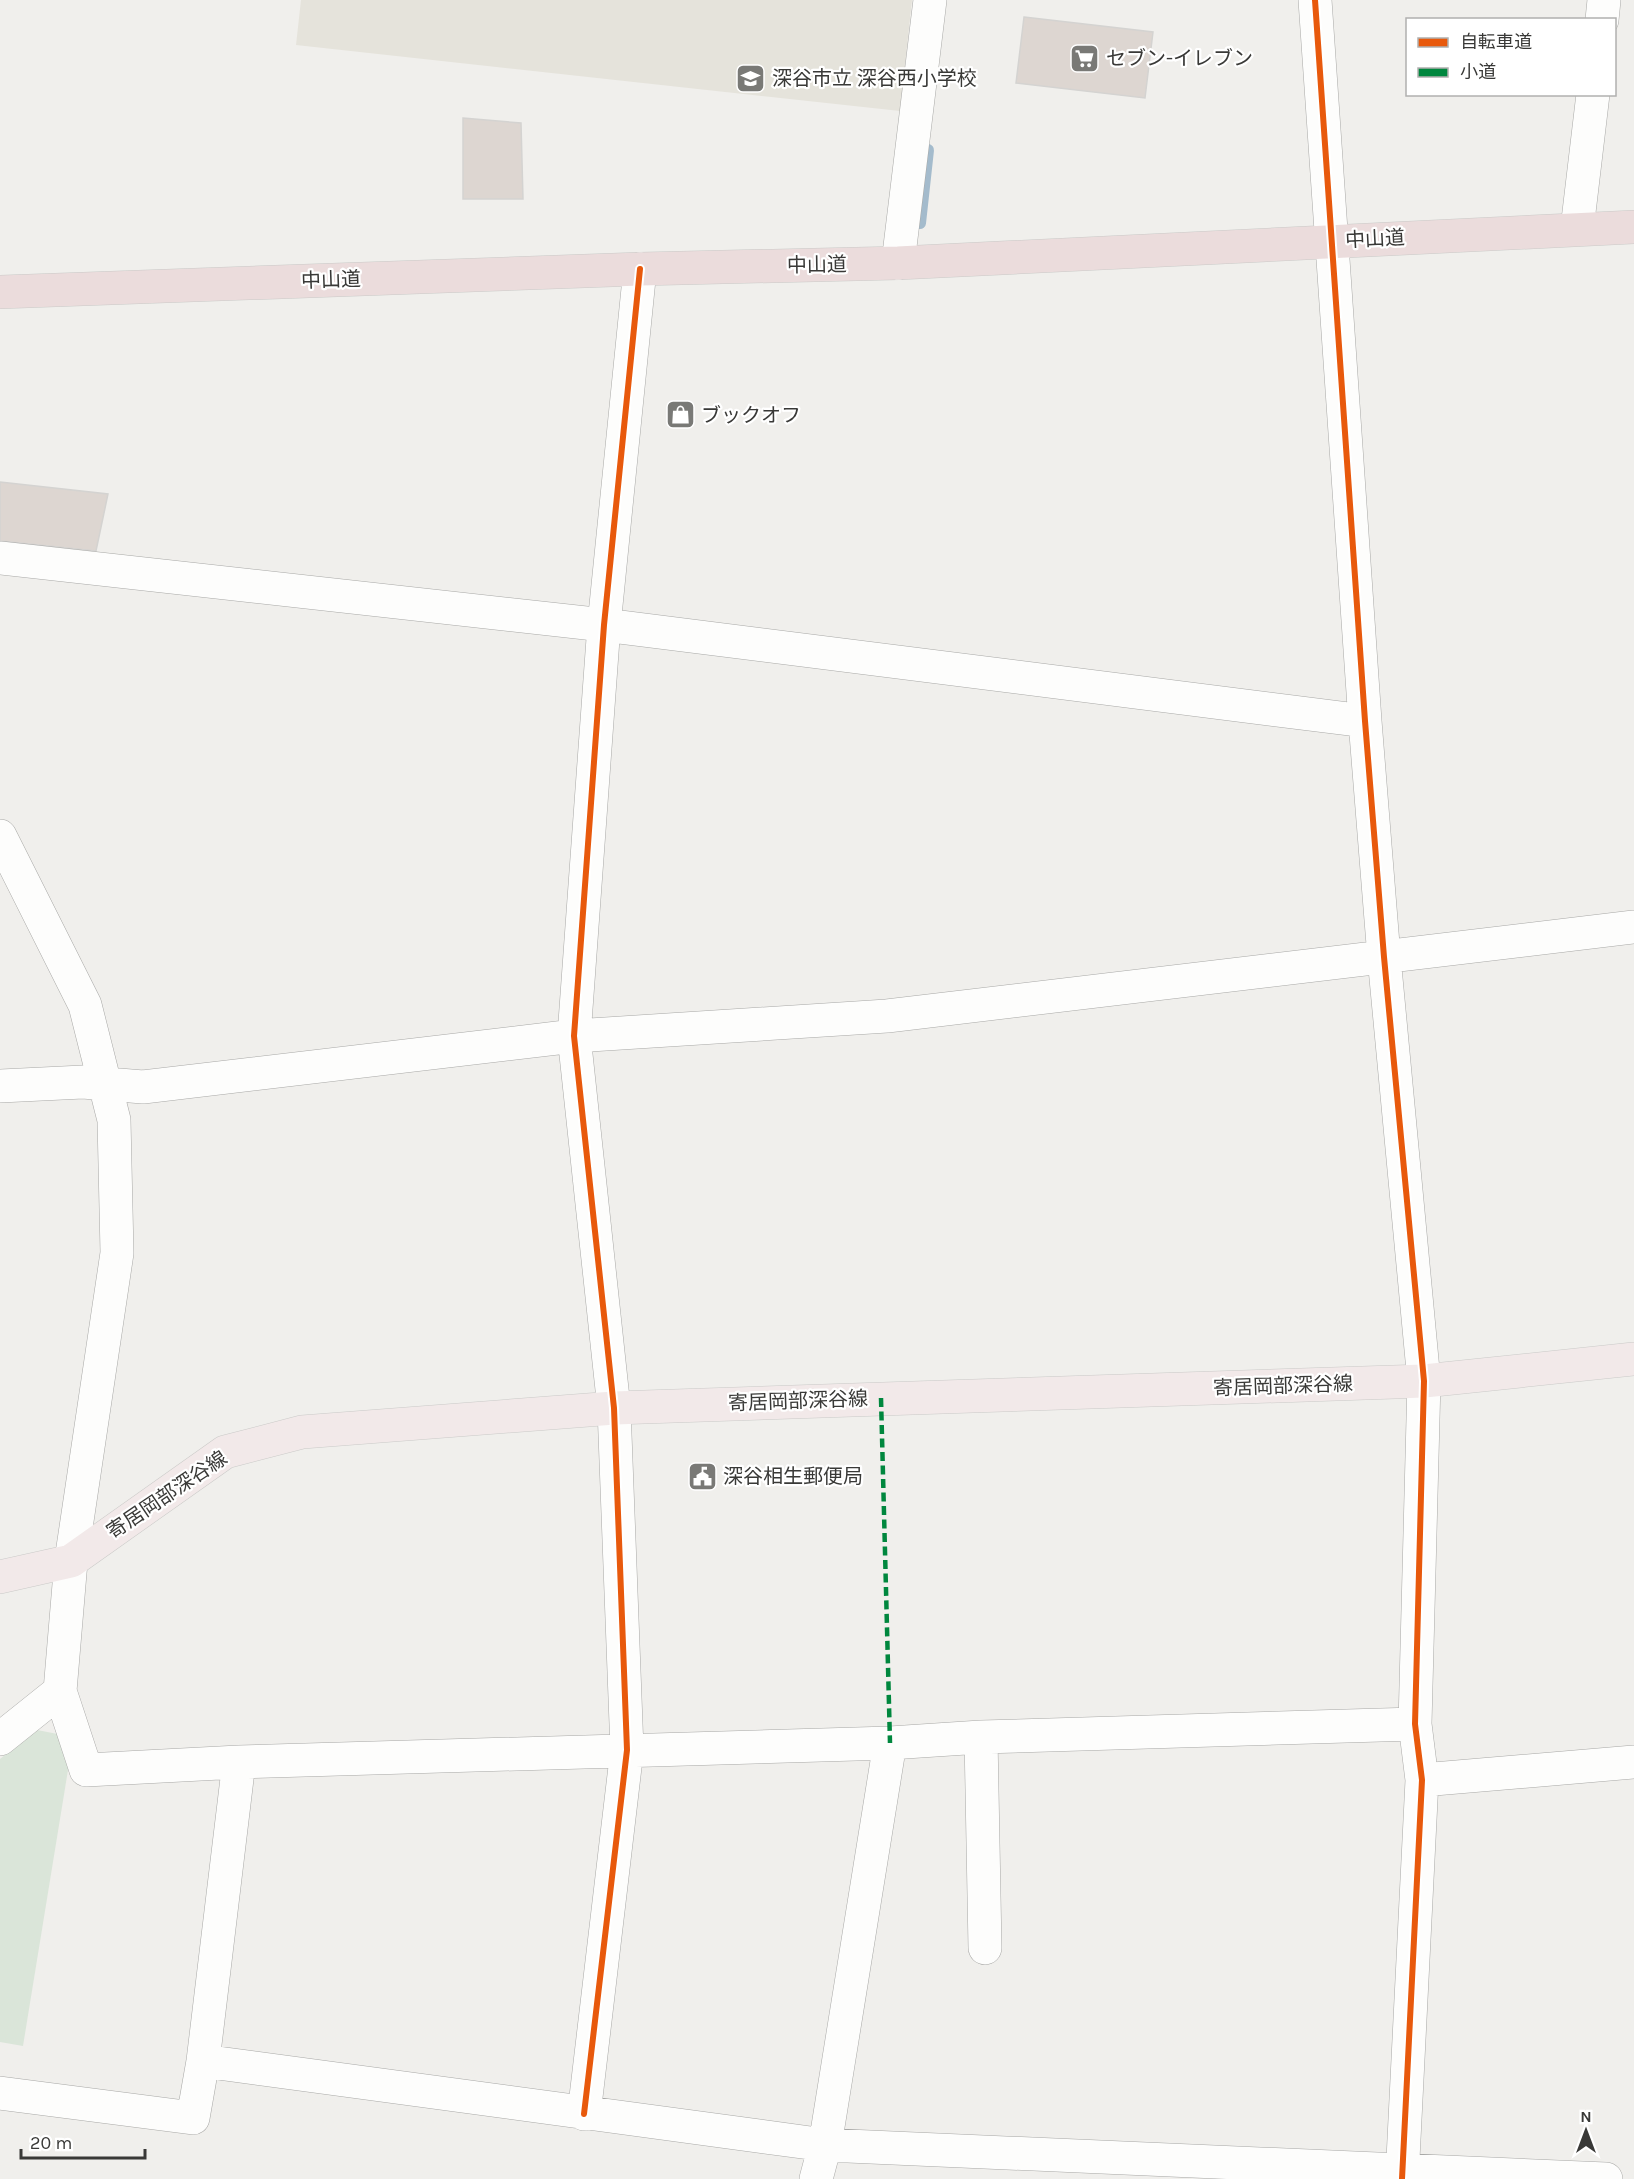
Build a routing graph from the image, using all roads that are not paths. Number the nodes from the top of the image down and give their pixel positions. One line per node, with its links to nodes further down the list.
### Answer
1 (930, 0): 9 (street)
2 (1315, 0): 8 (street)
3 (1604, 0): 4 (street)
4 (1602, 18)
5 (1593, 96): 7 (street)
6 (1634, 227): 7 (highway, 中山道)
7 (1577, 229): 8 (highway, 中山道)
8 (1330, 241): 9 (highway, 中山道); 14 (street)
9 (898, 263): 10 (highway, 中山道)
10 (640, 269): 11 (highway, 中山道); 13 (street)
11 (0, 292)
12 (0, 558): 13 (street)
13 (604, 625): 14 (street); 18 (street)
14 (1365, 721): 17 (street)
15 (0, 836): 19 (street)
16 (1634, 927): 17 (street)
17 (1384, 957): 18 (street); 22 (street)
18 (574, 1036): 19 (street); 23 (street)
19 (107, 1084): 20 (street); 24 (street)
20 (0, 1086)
21 (1634, 1359): 22 (main road, 寄居岡部深谷線)
22 (1424, 1381): 23 (main road, 寄居岡部深谷線); 27 (street)
23 (614, 1408): 24 (main road, 寄居岡部深谷線); 31 (street)
24 (71, 1561): 25 (main road, 寄居岡部深谷線); 26 (street)
25 (0, 1577)
26 (60, 1691): 29 (street); 32 (street)
27 (1415, 1724): 28 (street); 34 (street)
28 (981, 1737): 30 (street); 35 (street)
29 (0, 1739)
30 (890, 1743): 31 (street); 39 (street)
31 (627, 1750): 32 (street); 38 (street)
32 (239, 1762): 36 (street)
33 (1634, 1762): 34 (street)
34 (1422, 1780): 40 (street)
35 (985, 1948)
36 (203, 2061): 37 (street); 38 (street)
37 (0, 2093)
38 (584, 2114): 39 (street)
39 (825, 2145): 40 (street); 41 (street)
40 (1402, 2175): 42 (street)
41 (816, 2179)
42 (1606, 2179)

